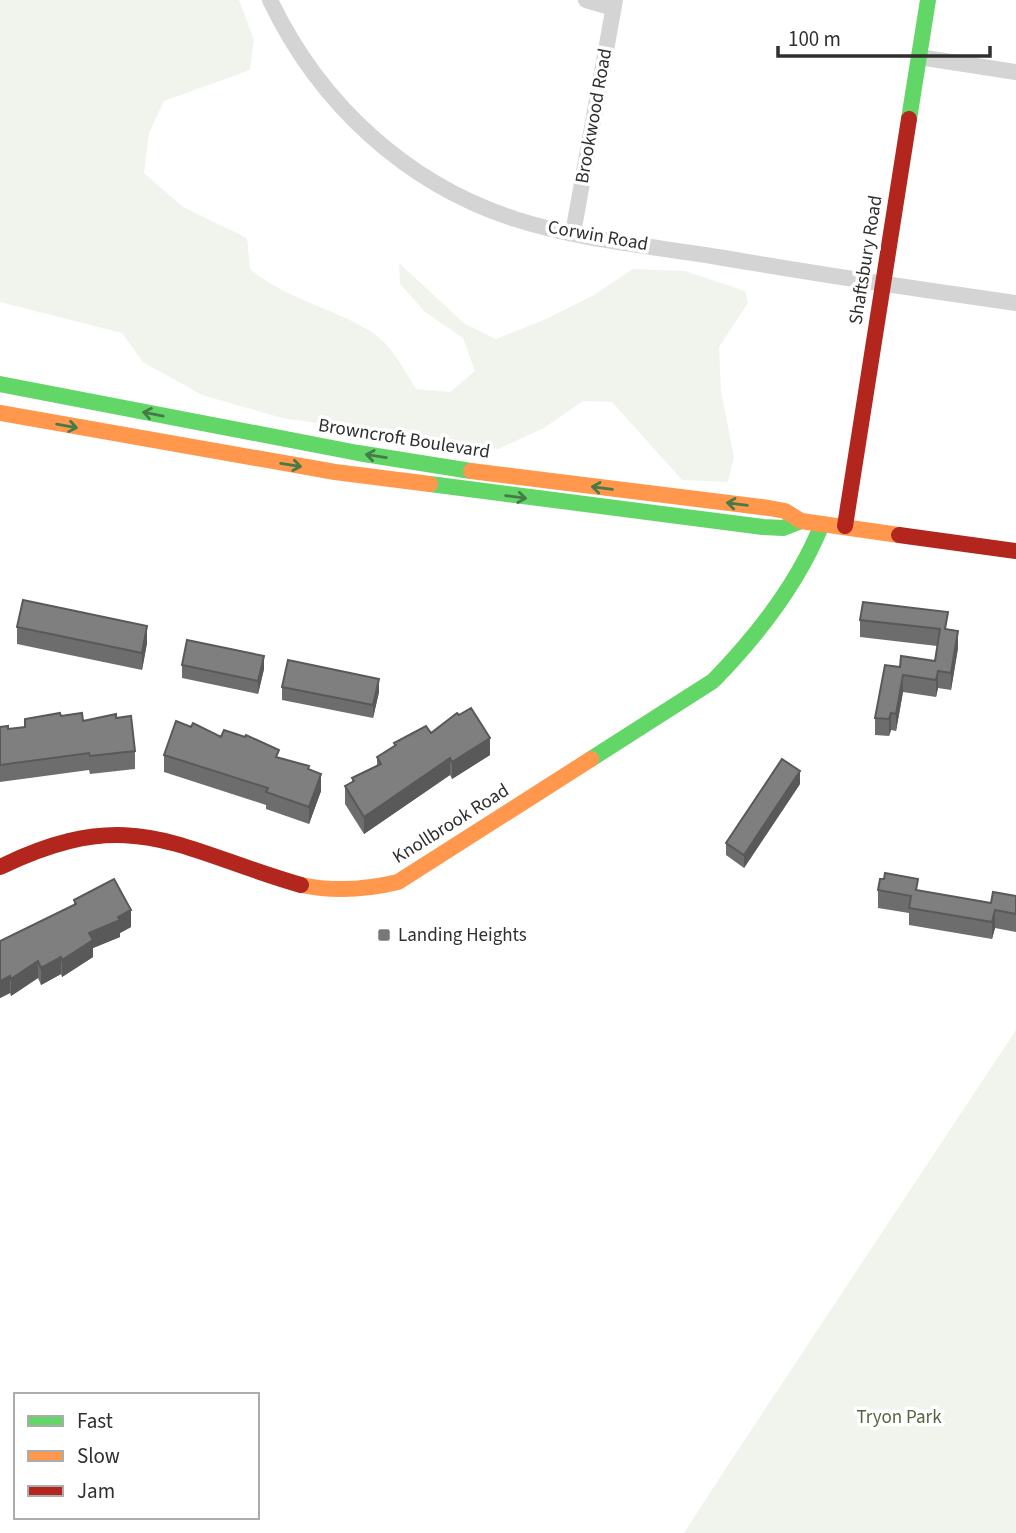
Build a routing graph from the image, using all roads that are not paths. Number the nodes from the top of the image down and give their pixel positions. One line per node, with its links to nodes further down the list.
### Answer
1 (270, 0): 7 (street, Corwin Road)
2 (586, 0): 4 (street)
3 (928, 0): 5 (main road, Shaftsbury Road)
4 (614, 4): 7 (street, Brookwood Road)
5 (919, 57): 6 (street); 8 (main road, Shaftsbury Road)
6 (1016, 72)
7 (573, 233): 8 (street, Corwin Road)
8 (884, 285): 9 (street, Corwin Road); 14 (main road, Shaftsbury Road)
9 (1016, 303)
10 (0, 384): 12 (main road, Browncroft Boulevard, one-way to 10)
11 (0, 413): 12 (main road, Browncroft Boulevard, one-way to 12)
12 (801, 521): 13 (main road, Browncroft Boulevard)
13 (822, 524): 14 (main road, Browncroft Boulevard); 16 (main road, Knollbrook Road)
14 (845, 526): 15 (main road, Browncroft Boulevard)
15 (1016, 551)
16 (0, 867)

